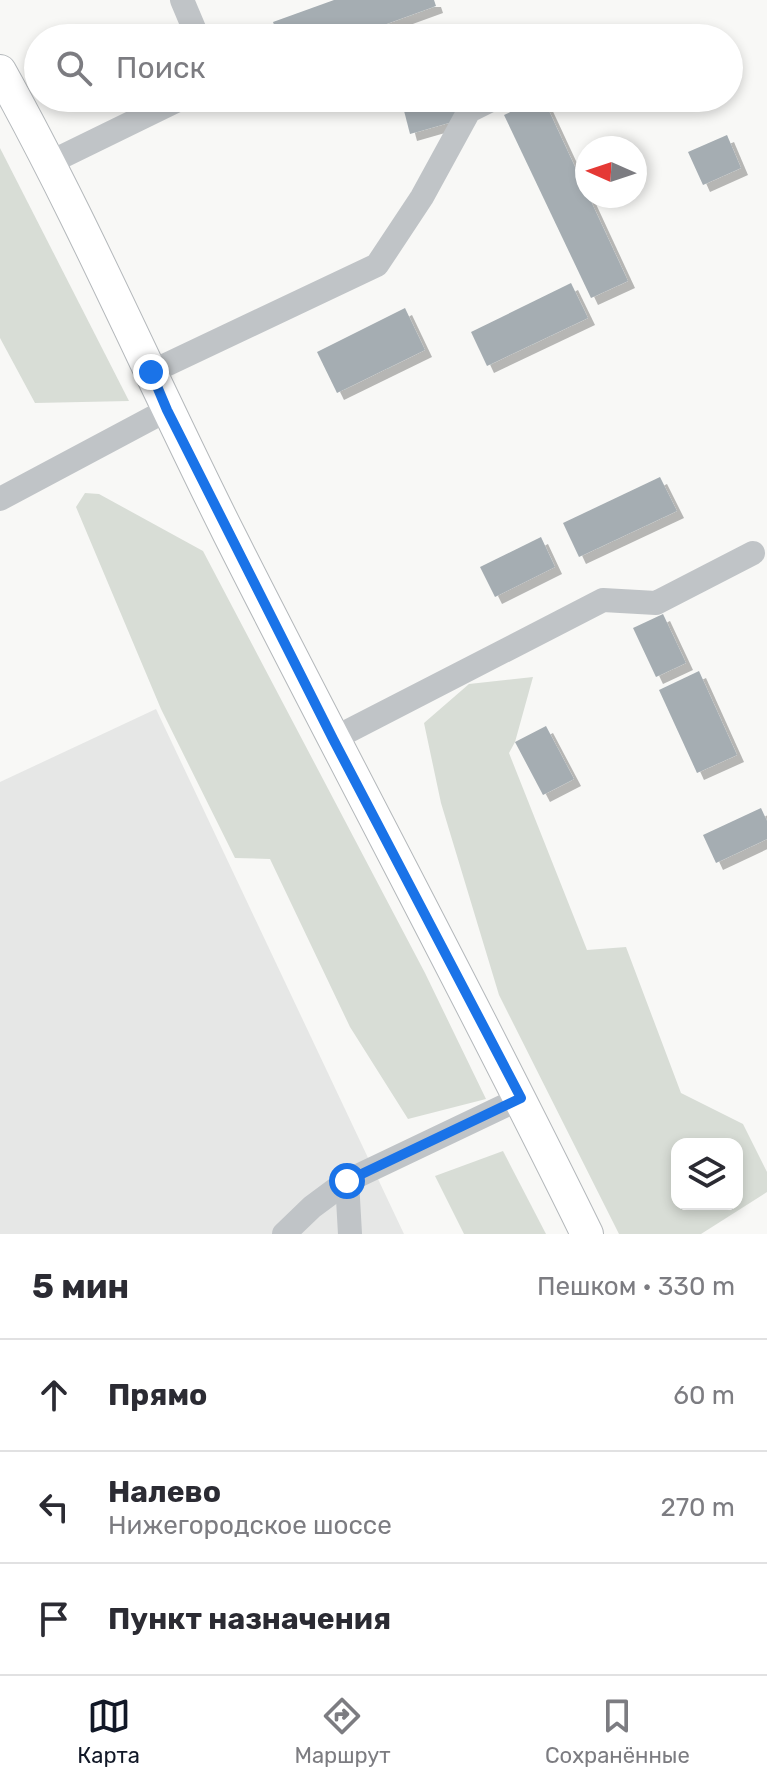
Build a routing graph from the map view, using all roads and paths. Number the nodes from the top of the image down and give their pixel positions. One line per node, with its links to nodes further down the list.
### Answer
1 (182, 0): 2 (lane)
2 (192, 24)
3 (0, 71): 6 (main road)
4 (153, 112): 6 (lane)
5 (468, 112): 7 (lane)
6 (51, 162): 7 (main road)
7 (151, 372): 8 (main road)
8 (167, 410): 9 (lane); 11 (main road)
9 (0, 499)
10 (753, 553): 11 (lane)
11 (333, 739): 12 (main road)
12 (521, 1098): 13 (lane); 16 (main road)
13 (347, 1181): 14 (lane); 15 (lane)
14 (284, 1234)
15 (350, 1234)
16 (587, 1234)

